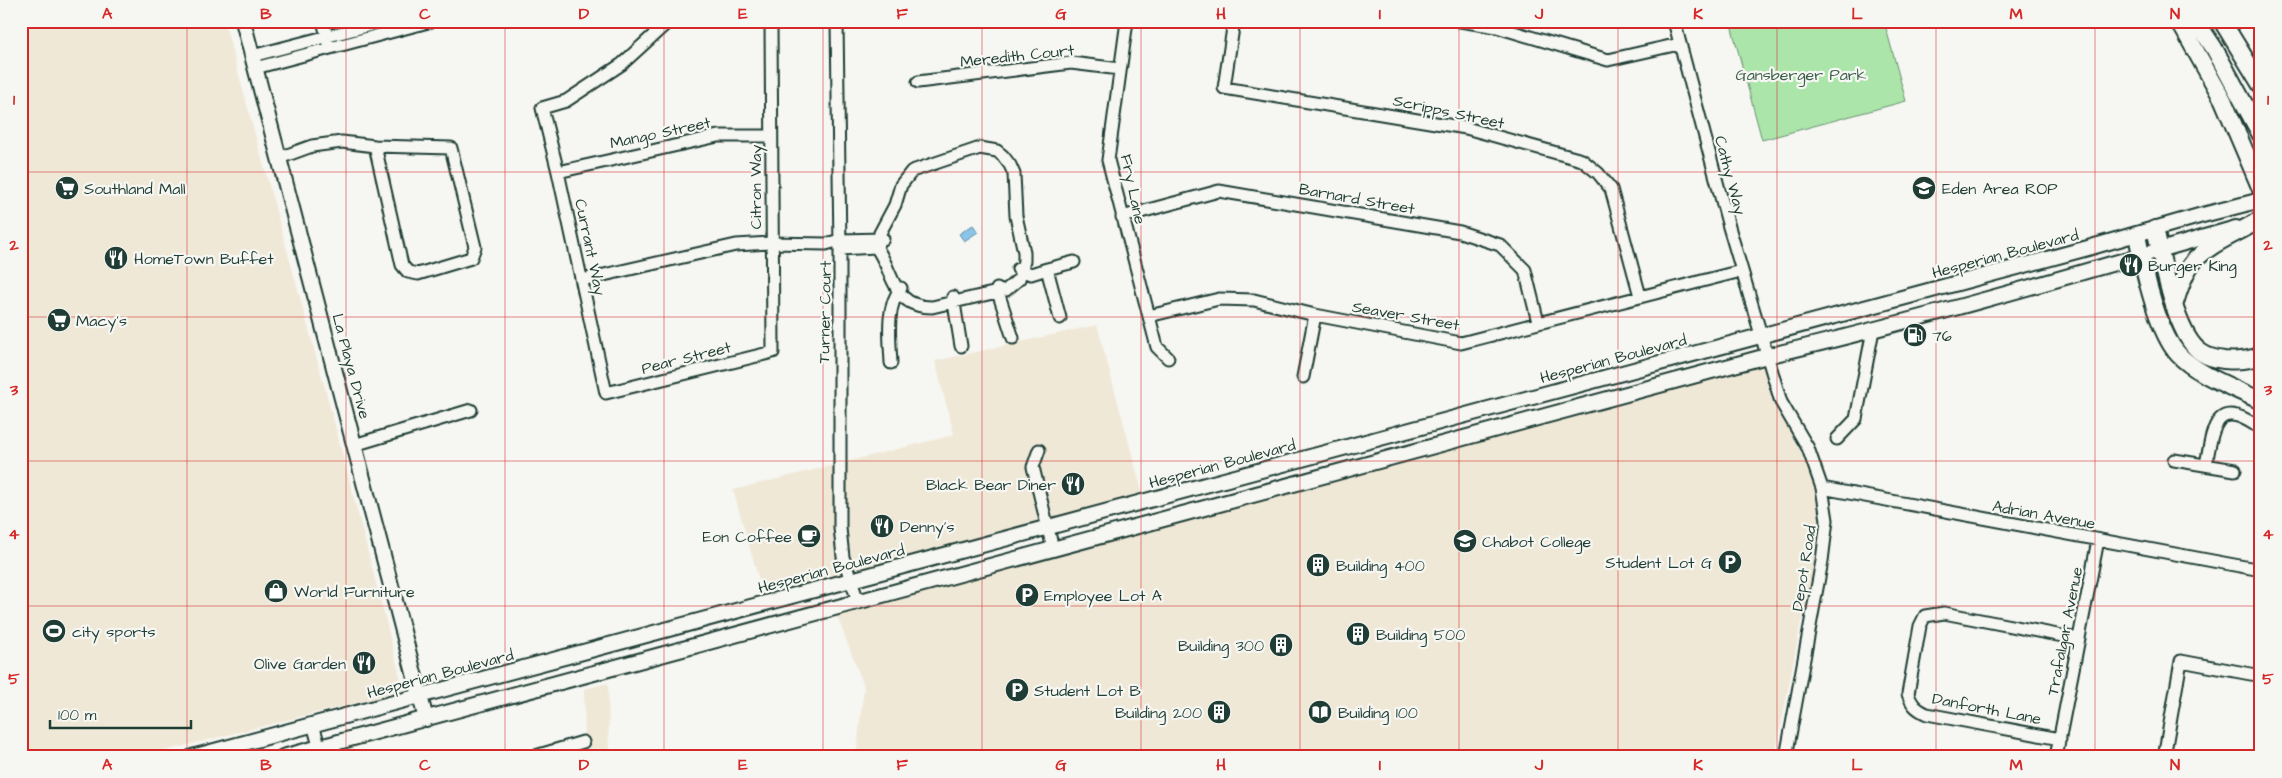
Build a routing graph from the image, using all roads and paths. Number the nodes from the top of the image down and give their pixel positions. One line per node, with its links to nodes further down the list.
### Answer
1 (243, 21): 19 (main road, La Playa Drive)
2 (323, 21): 16 (street)
3 (386, 21): 16 (street)
4 (432, 21): 16 (street)
5 (670, 21): 27 (street, Currant Way)
6 (771, 21): 24 (street, Citron Way)
7 (837, 21): 35 (street, Turner Court)
8 (1127, 21): 20 (street, Fry Lane)
9 (1234, 21): 45 (street, Scripps Street)
10 (1460, 21): 17 (street)
11 (1674, 21): 17 (street, Cathy Way)
12 (2179, 21): 28 (highway)
13 (2196, 21): 23 (highway)
14 (2222, 21): 22 (highway)
15 (2243, 21): 18 (highway)
16 (329, 42): 19 (street)
17 (1679, 44): 41 (street, Cathy Way)
18 (2261, 50)
19 (254, 62): 26 (main road, La Playa Drive)
20 (1120, 69): 21 (street, Meredith Court); 29 (street, Fry Lane)
21 (918, 82)
22 (2261, 85)
23 (2261, 135)
24 (771, 136): 27 (street, Mango Street); 34 (street, Citron Way)
25 (375, 146): 25 (street); 26 (street)
26 (279, 158): 67 (main road, La Playa Drive)
27 (558, 172): 42 (street, Currant Way)
28 (2258, 197): 31 (main road, Hesperian Boulevard)
29 (1122, 217): 49 (street, Fry Lane); 51 (street, Barnard Street)
30 (2258, 222): 36 (main road); 47 (highway)
31 (2155, 229): 32 (main road, Hesperian Boulevard); 36 (highway)
32 (2137, 235): 37 (highway); 53 (main road, Hesperian Boulevard)
33 (879, 242): 35 (street); 40 (street); 43 (street)
34 (771, 243): 35 (street); 42 (street); 56 (street, Citron Way)
35 (840, 245): 77 (street, Turner Court)
36 (2161, 251): 37 (main road); 47 (highway)
37 (2141, 256): 52 (main road); 63 (highway)
38 (1074, 262): 39 (street)
39 (1047, 269): 40 (street); 50 (street)
40 (1020, 270): 44 (street)
41 (1742, 271): 45 (street, Seaver Street); 53 (street, Cathy Way)
42 (582, 280): 62 (street, Currant Way)
43 (900, 290): 46 (street); 60 (street)
44 (997, 291): 46 (street); 54 (street)
45 (1640, 296): 51 (street, Seaver Street)
46 (953, 300): 55 (street)
47 (2174, 306): 57 (highway)
48 (1315, 315): 49 (street, Seaver Street); 51 (street, Seaver Street); 61 (street)
49 (1149, 316): 59 (street, Fry Lane)
50 (1060, 318)
51 (1538, 322)
52 (1872, 330): 58 (main road); 66 (street)
53 (1761, 336): 58 (street, Depot Road); 73 (main road, Hesperian Boulevard)
54 (1013, 338)
55 (961, 346)
56 (773, 352): 62 (street, Pear Street)
57 (2261, 355)
58 (1767, 356): 72 (street, Depot Road); 75 (main road)
59 (1168, 358)
60 (891, 364)
61 (1303, 377)
62 (606, 393)
63 (2261, 401)
64 (471, 410): 67 (street)
65 (2261, 429): 70 (street)
66 (1838, 439)
67 (354, 445): 81 (main road, La Playa Drive)
68 (1039, 450): 73 (street)
69 (2174, 460): 70 (street)
70 (2206, 465): 71 (street)
71 (2234, 470)
72 (1822, 488): 74 (street, Adrian Avenue); 90 (street, Depot Road)
73 (1048, 528): 75 (street); 77 (main road, Hesperian Boulevard)
74 (2098, 540): 76 (street, Adrian Avenue); 79 (street, Trafalgar Avenue)
75 (1053, 549): 78 (main road)
76 (2261, 570)
77 (851, 580): 78 (street, Turner Court); 81 (main road, Hesperian Boulevard)
78 (858, 601): 82 (main road)
79 (2078, 639): 84 (street, Trafalgar Avenue); 84 (street, Danforth Lane)
80 (2261, 676): 92 (street)
81 (420, 696): 82 (main road, La Playa Drive); 83 (main road, Hesperian Boulevard)
82 (426, 719): 86 (main road)
83 (313, 724): 86 (street); 87 (main road, Hesperian Boulevard)
84 (2060, 738): 91 (street, Trafalgar Avenue)
85 (583, 742): 89 (street)
86 (320, 752): 88 (main road)
87 (192, 757)
88 (283, 757)
89 (532, 757)
90 (1786, 757)
91 (2056, 757)
92 (2164, 757)

